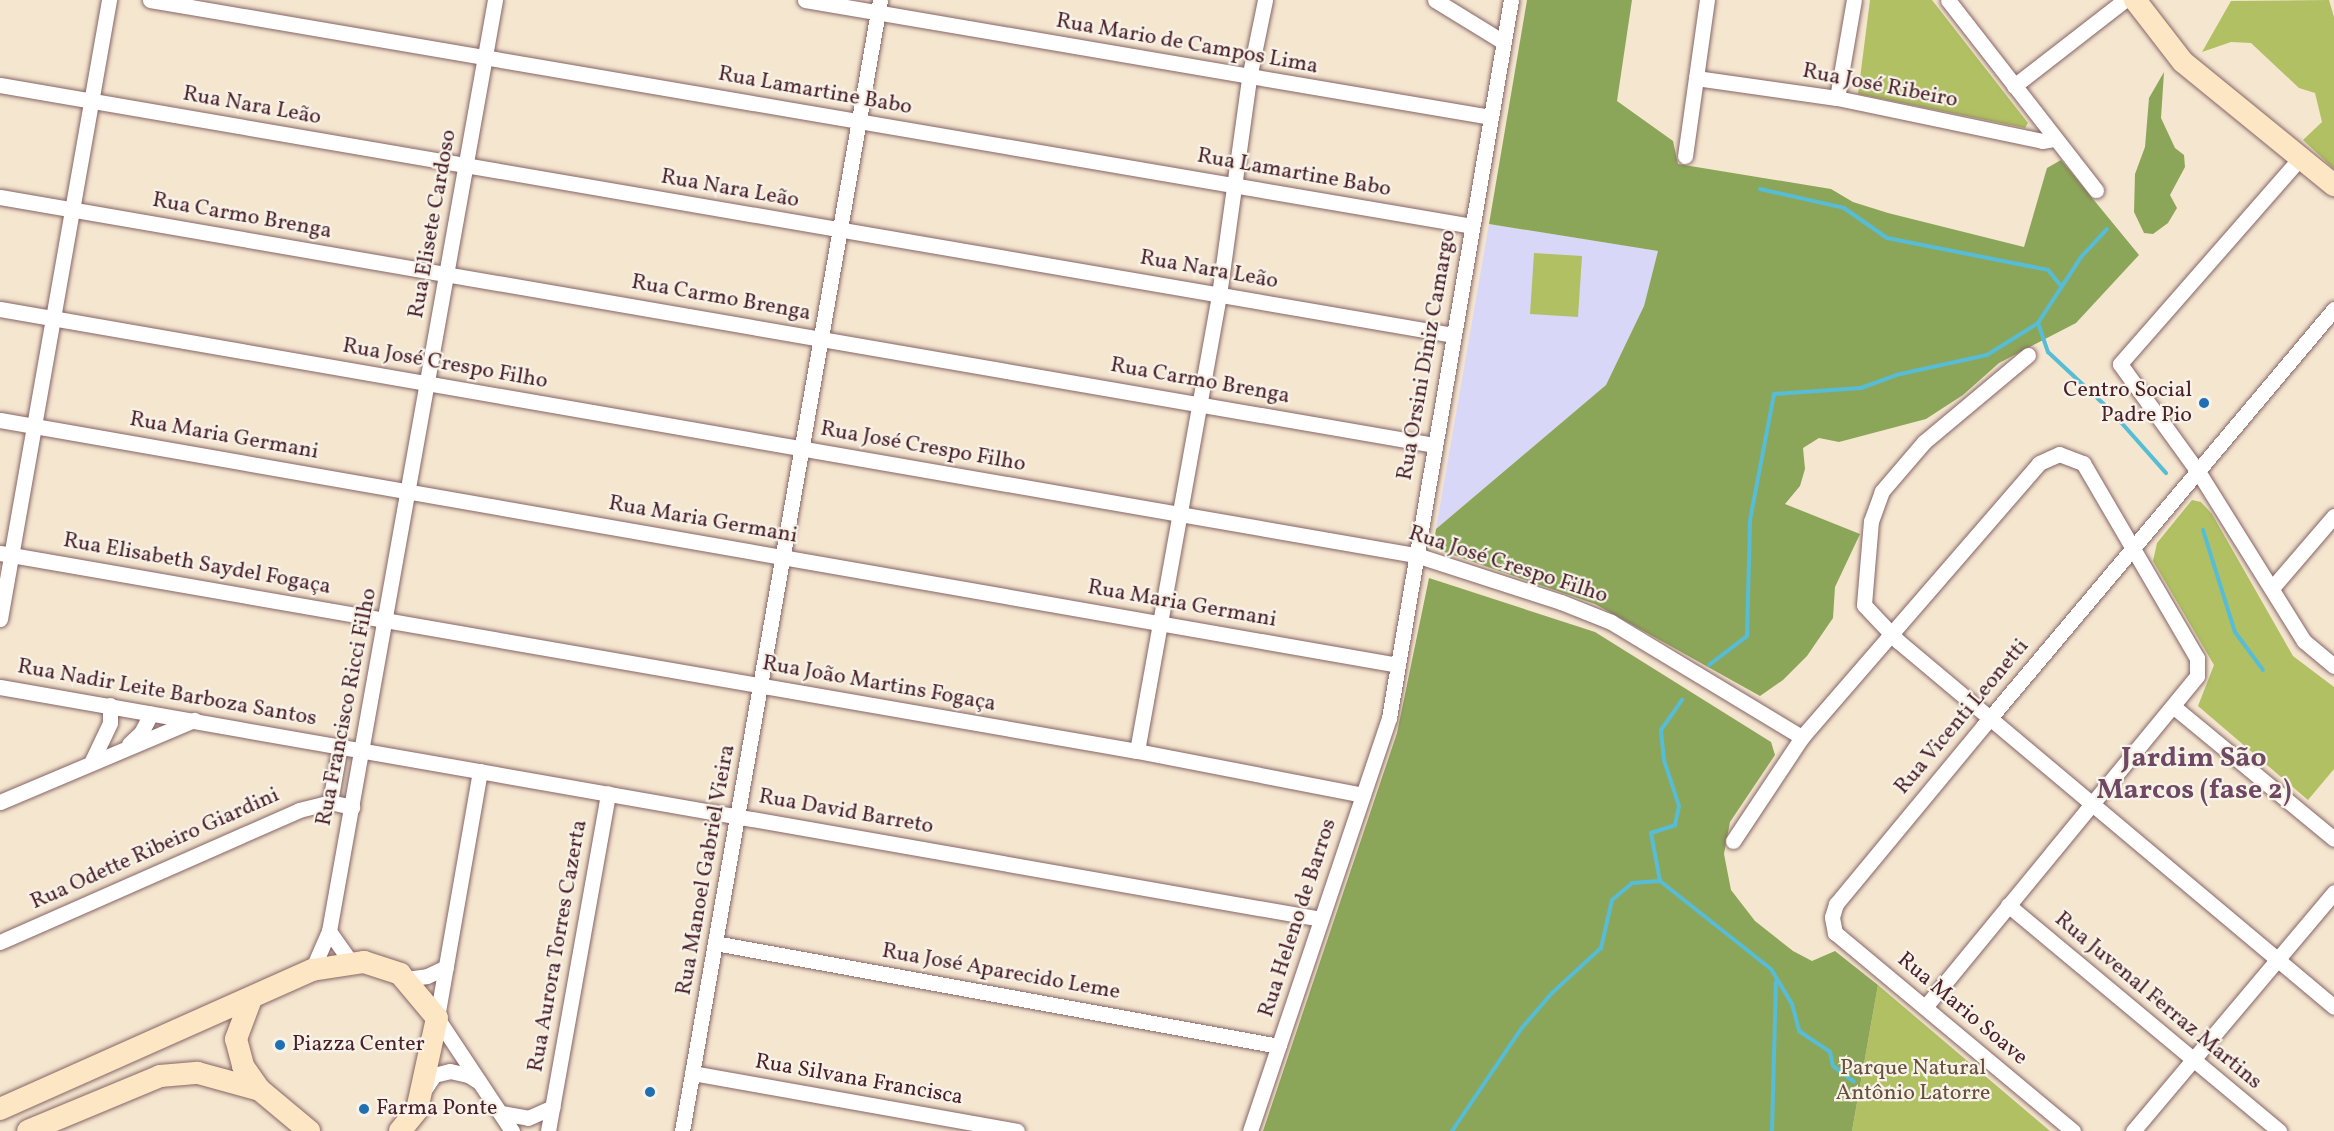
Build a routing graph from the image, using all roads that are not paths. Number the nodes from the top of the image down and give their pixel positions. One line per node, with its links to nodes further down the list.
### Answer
1 (109, 0): 21 (street)
2 (150, 0): 15 (street, Rua Lamartine Babo)
3 (495, 0): 15 (street, Rua Elisete Cardoso)
4 (806, 0): 13 (street, Rua Mario de Campos Lima)
5 (1265, 0): 16 (street)
6 (1435, 0): 14 (street)
7 (1511, 0): 14 (street, Rua Orsini Diniz Camargo)
8 (1707, 0): 17 (street)
9 (1854, 0): 20 (street)
10 (1948, 0): 19 (street)
11 (2125, 0): 19 (street)
12 (2135, 0): 26 (street)
13 (879, 6): 16 (street, Rua Mario de Campos Lima); 23 (street, Rua Manoel Gabriel Vieira)
14 (1502, 41): 22 (street, Rua Orsini Diniz Camargo)
15 (485, 57): 23 (street, Rua Lamartine Babo); 27 (street, Rua Elisete Cardoso)
16 (1250, 78): 22 (street, Rua Mario de Campos Lima); 29 (street)
17 (1696, 78): 20 (street, Rua José Ribeiro); 25 (street)
18 (0, 85): 21 (street, Rua Nara Leão)
19 (2014, 86): 24 (street)
20 (1837, 98): 24 (street, Rua José Ribeiro)
21 (91, 101): 27 (street, Rua Nara Leão); 32 (street)
22 (1490, 117): 33 (street, Rua Orsini Diniz Camargo)
23 (859, 122): 29 (street, Rua Lamartine Babo); 34 (street, Rua Manoel Gabriel Vieira)
24 (2055, 139): 30 (street)
25 (1685, 156)
26 (2301, 157): 28 (street); 49 (street)
27 (466, 166): 34 (street, Rua Nara Leão); 35 (street, Rua Elisete Cardoso)
28 (2334, 185)
29 (1236, 187): 33 (street, Rua Lamartine Babo); 36 (street)
30 (2096, 190)
31 (0, 197): 32 (street, Rua Carmo Brenga)
32 (73, 210): 35 (street, Rua Carmo Brenga); 39 (street)
33 (1472, 226): 40 (street, Rua Orsini Diniz Camargo)
34 (840, 230): 36 (street, Rua Nara Leão); 41 (street, Rua Manoel Gabriel Vieira)
35 (447, 274): 41 (street, Rua Carmo Brenga); 43 (street, Rua Elisete Cardoso)
36 (1219, 295): 40 (street, Rua Nara Leão); 44 (street)
37 (0, 309): 39 (street, Rua José Crespo Filho)
38 (2334, 309): 49 (street, Rua Vicenti Leonetti)
39 (54, 319): 43 (street, Rua José Crespo Filho); 46 (street)
40 (1453, 335): 47 (street, Rua Orsini Diniz Camargo)
41 (822, 338): 44 (street, Rua Carmo Brenga); 48 (street, Rua Manoel Gabriel Vieira)
42 (2028, 355): 61 (street)
43 (428, 384): 48 (street, Rua José Crespo Filho); 50 (street, Rua Elisete Cardoso)
44 (1200, 404): 47 (street, Rua Carmo Brenga); 51 (street)
45 (0, 420): 46 (street, Rua Maria Germani)
46 (34, 426): 50 (street, Rua Maria Germani); 54 (street)
47 (1434, 445): 55 (street, Rua Orsini Diniz Camargo)
48 (804, 449): 51 (street, Rua José Crespo Filho); 56 (street, Rua Manoel Gabriel Vieira)
49 (2199, 473): 53 (street, Rua Vicenti Leonetti); 57 (street)
50 (409, 492): 56 (street, Rua Maria Germani); 59 (street, Rua Francisco Ricci Filho)
51 (1179, 513): 55 (street, Rua José Crespo Filho); 60 (street)
52 (2334, 516): 57 (street)
53 (2133, 549): 61 (street); 67 (street); 69 (street, Rua Vicenti Leonetti)
54 (6, 554): 58 (street); 59 (street, Rua Elisabeth Saydel Fogaça)
55 (1416, 555): 62 (street, Rua Orsini Diniz Camargo); 72 (street, Rua José Crespo Filho)
56 (785, 557): 60 (street, Rua Maria Germani); 64 (street, Rua Manoel Gabriel Vieira)
57 (2272, 588): 63 (street)
58 (0, 619)
59 (386, 619): 64 (street, Rua João Martins Fogaça); 74 (street, Rua Francisco Ricci Filho)
60 (1160, 624): 62 (street, Rua Maria Germani); 76 (street)
61 (1891, 635): 69 (street); 72 (street)
62 (1398, 665): 70 (street, Rua Orsini Diniz Camargo)
63 (2334, 666)
64 (762, 686): 76 (street, Rua João Martins Fogaça); 85 (street, Rua Manoel Gabriel Vieira)
65 (0, 687): 66 (street, Rua Nadir Leite Barboza Santos)
66 (110, 705): 68 (street, Rua Nadir Leite Barboza Santos); 77 (street)
67 (2174, 707): 83 (street); 86 (street)
68 (151, 713): 71 (street, Rua Nadir Leite Barboza Santos); 75 (street)
69 (1990, 717): 83 (street); 90 (street, Rua Vicenti Leonetti)
70 (1389, 718): 80 (street, Rua Heleno de Barros)
71 (194, 720): 73 (street, Rua Nadir Leite Barboza Santos); 75 (street)
72 (1802, 737): 87 (street)
73 (340, 745): 74 (street, Rua Nadir Leite Barboza Santos); 82 (street)
74 (362, 749): 78 (street, Rua David Barreto); 84 (street, Rua Francisco Ricci Filho)
75 (122, 750): 77 (street)
76 (1137, 751): 80 (street, Rua João Martins Fogaça)
77 (91, 763): 81 (street)
78 (480, 771): 79 (street, Rua David Barreto); 97 (street)
79 (608, 793): 85 (street, Rua David Barreto); 109 (street, Rua Aurora Torres Cazerta)
80 (1363, 795): 91 (street, Rua Heleno de Barros)
81 (0, 802)
82 (330, 802): 84 (street, Rua Odette Ribeiro Giardini); 93 (street, Rua Odette Ribeiro Giardini)
83 (2091, 804): 89 (street); 95 (street)
84 (352, 807): 92 (street, Rua Francisco Ricci Filho)
85 (738, 815): 91 (street, Rua David Barreto); 94 (street, Rua Manoel Gabriel Vieira)
86 (2334, 839)
87 (1733, 841)
88 (2334, 892): 95 (street)
89 (2008, 905): 101 (street); 105 (street, Rua Juvenal Ferraz Martins)
90 (1832, 917): 101 (street, Rua Mario Soave)
91 (1322, 919): 104 (street, Rua Heleno de Barros)
92 (329, 931): 96 (street); 98 (street, Rua Francisco Ricci Filho)
93 (0, 942)
94 (715, 943): 104 (street, Rua José Aparecido Leme); 106 (street, Rua Manoel Gabriel Vieira)
95 (2277, 960): 102 (street); 105 (street)
96 (350, 962): 98 (street); 99 (street)
97 (446, 967): 99 (street); 103 (street)
98 (312, 970): 100 (street)
99 (406, 979): 103 (street)
100 (251, 999): 108 (street); 110 (street)
101 (1925, 1007): 121 (street, Rua Mario Soave)
102 (2334, 1007)
103 (437, 1018): 107 (street); 112 (street)
104 (1279, 1046): 120 (street, Rua Heleno de Barros)
105 (2193, 1059): 122 (street); 123 (street, Rua Juvenal Ferraz Martins)
106 (692, 1073): 118 (street, Rua Manoel Gabriel Vieira); 119 (street, Rua Silvana Francisca)
107 (481, 1084): 111 (street); 112 (street)
108 (260, 1090): 113 (street); 114 (street)
109 (553, 1107): 111 (street, Rua Aurora Torres Cazerta); 117 (street, Rua Aurora Torres Cazerta)
110 (0, 1109)
111 (501, 1113): 116 (street)
112 (416, 1121): 115 (street)
113 (305, 1129)
114 (28, 1131)
115 (400, 1131)
116 (512, 1131)
117 (548, 1131)
118 (682, 1131)
119 (1017, 1131)
120 (1250, 1131)
121 (2073, 1131)
122 (2133, 1131)
123 (2278, 1131)

